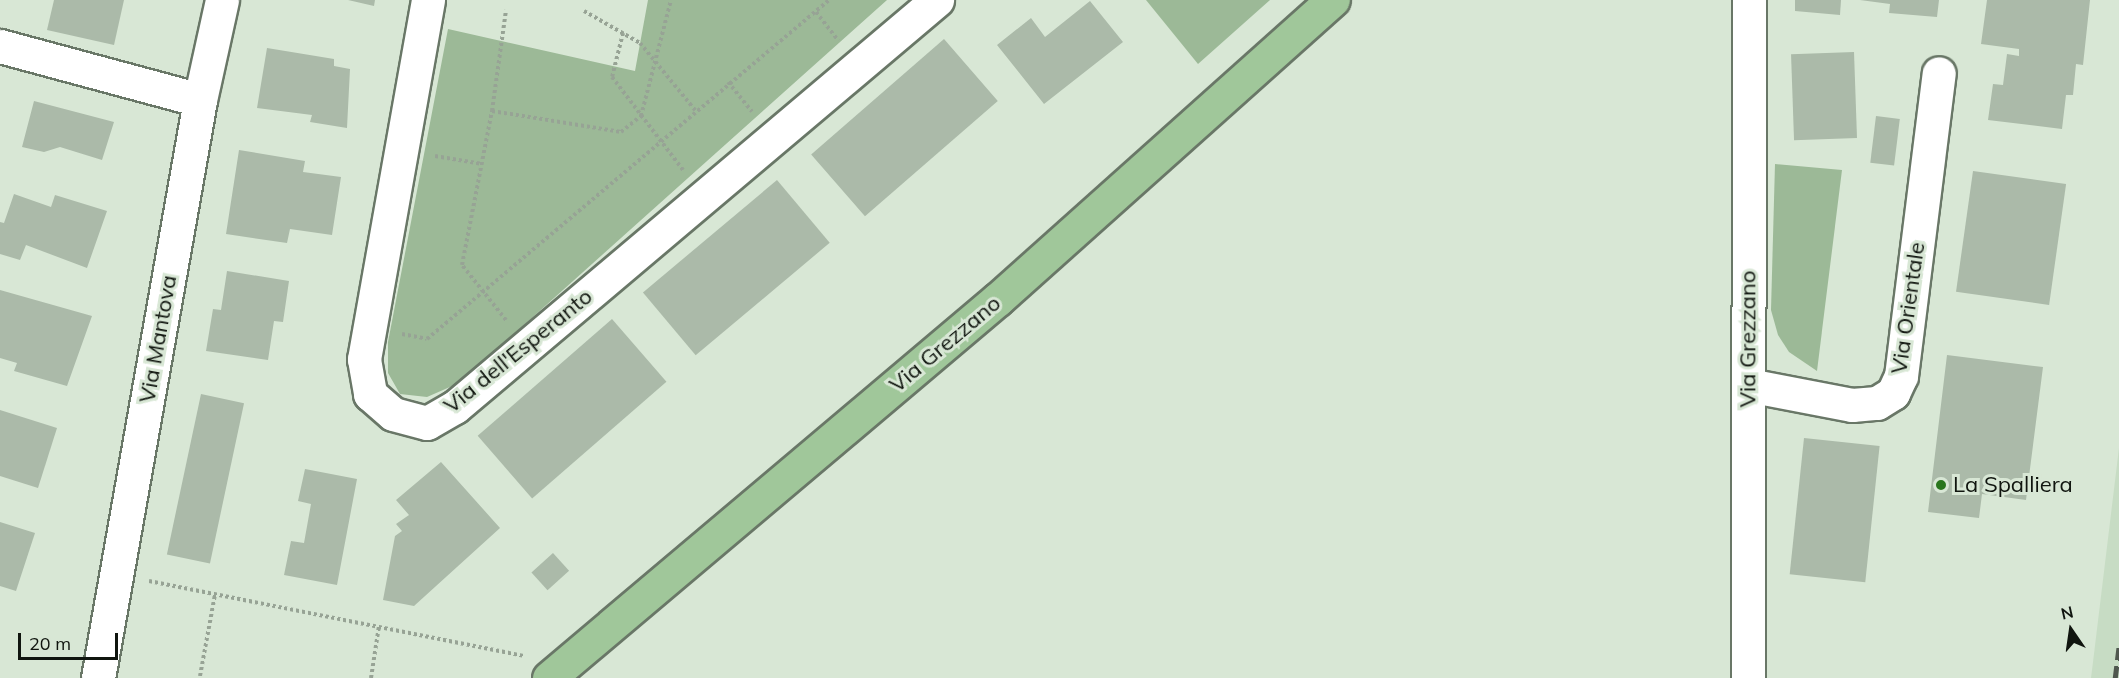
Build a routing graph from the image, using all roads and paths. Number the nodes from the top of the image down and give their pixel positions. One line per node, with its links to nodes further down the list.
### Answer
1 (222, 0): 14 (street, Via Mantova)
2 (428, 0): 19 (street, Via dell'Esperanto)
3 (671, 0): 12 (path)
4 (829, 0): 15 (path)
5 (937, 0): 21 (street, Via dell'Esperanto)
6 (1333, 0): 28 (main road, Via Grezzano)
7 (1749, 0): 24 (street, Via Grezzano)
8 (506, 10): 16 (path)
9 (584, 11): 10 (path)
10 (623, 33): 12 (path); 17 (path)
11 (0, 46): 14 (street)
12 (657, 63): 15 (path); 17 (path)
13 (1939, 73): 24 (street, Via Orientale)
14 (200, 100): 25 (street, Via Mantova)
15 (694, 110): 18 (path)
16 (492, 111): 17 (path); 20 (path)
17 (641, 116): 18 (path)
18 (660, 141): 21 (path); 22 (path)
19 (401, 151): 20 (path); 23 (street, Via dell'Esperanto)
20 (482, 164): 22 (path)
21 (704, 197): 23 (street, Via dell'Esperanto)
22 (484, 292): 23 (path)
23 (369, 327)
24 (1748, 386): 32 (street, Via Grezzano)
25 (116, 575): 26 (path); 30 (street, Via Mantova)
26 (215, 594): 27 (path); 29 (path)
27 (379, 626): 28 (path); 31 (path)
28 (539, 667)
29 (200, 676)
30 (98, 678)
31 (371, 678)
32 (1748, 678)

